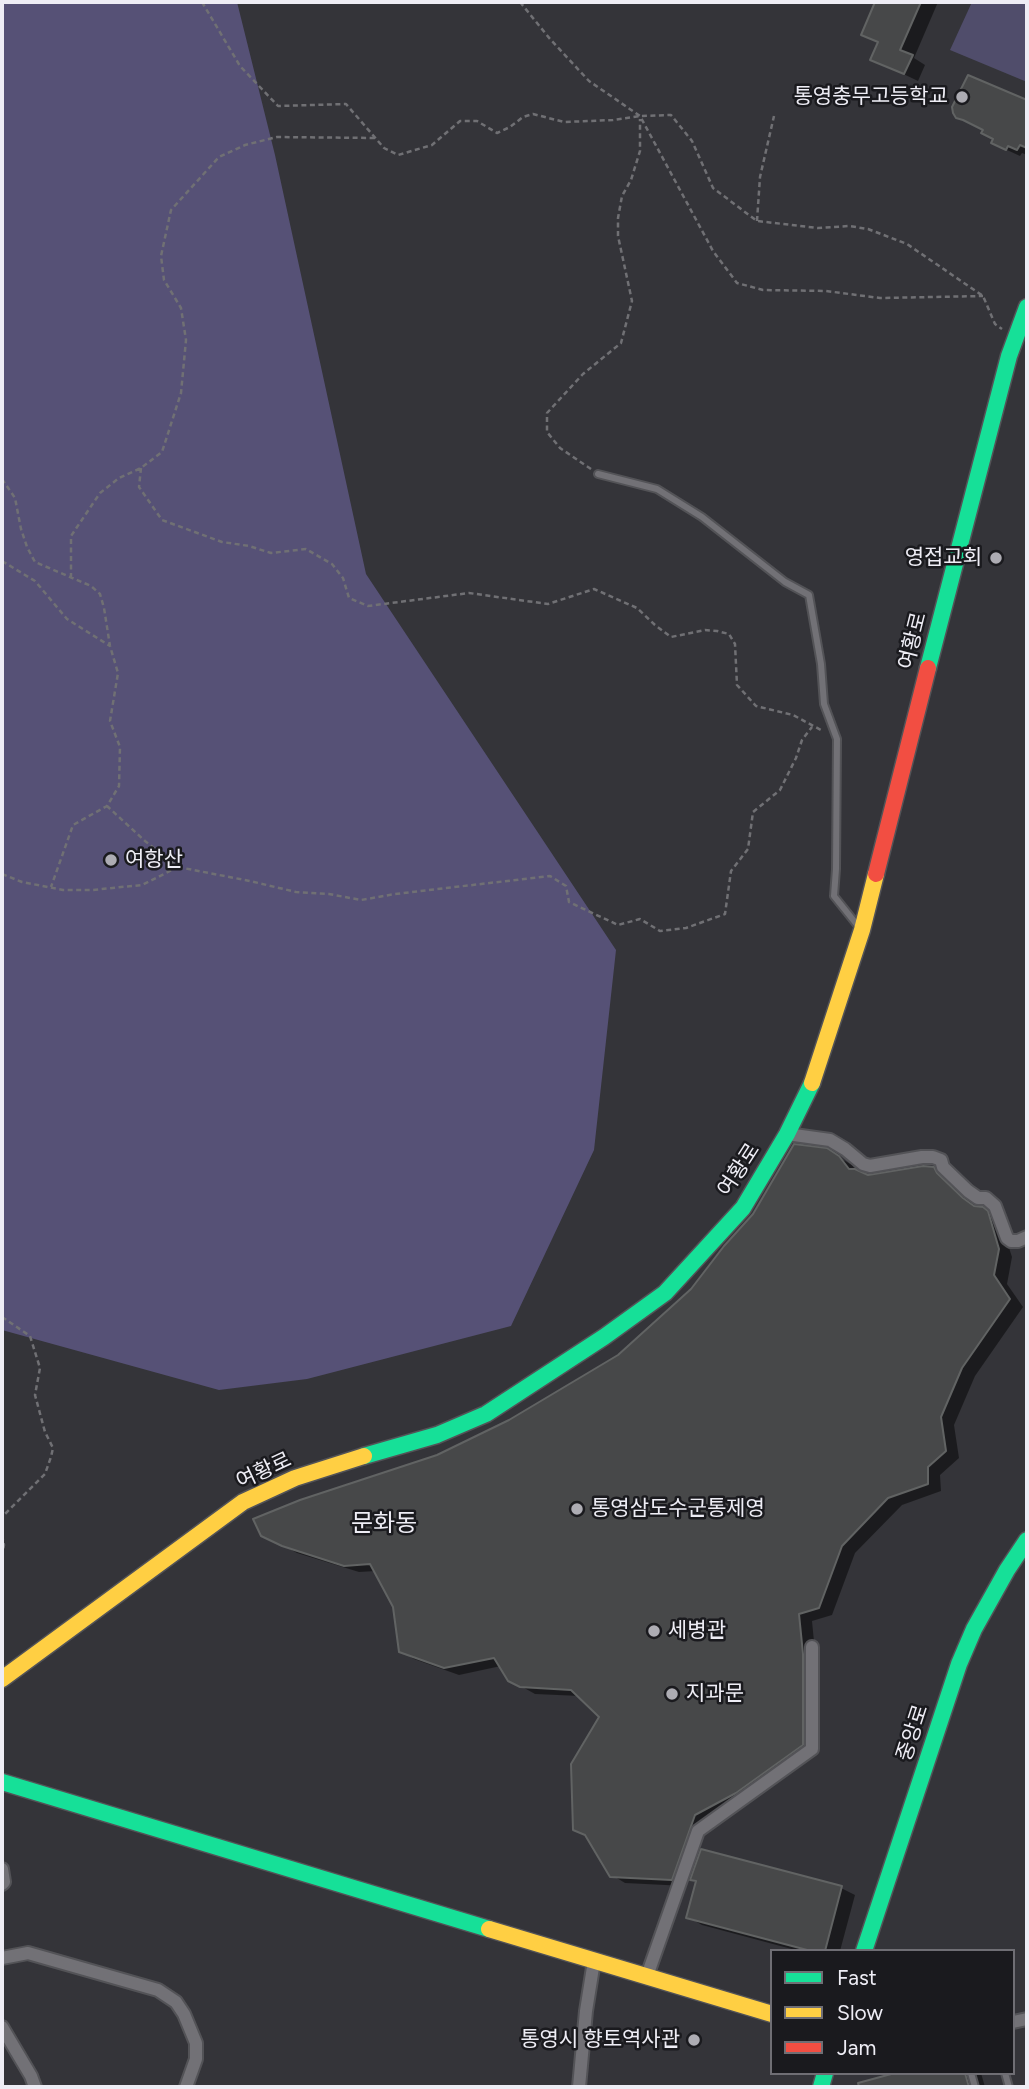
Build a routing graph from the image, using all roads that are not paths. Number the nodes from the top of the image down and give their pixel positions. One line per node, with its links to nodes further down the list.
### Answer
1 (1027, 307): 3 (street, 여황로)
2 (598, 474): 3 (lane)
3 (862, 930): 4 (street, 여황로)
4 (787, 1134): 5 (street); 8 (street, 여황로)
5 (1027, 1237)
6 (1027, 1540): 12 (street, 중앙로)
7 (812, 1647): 15 (street)
8 (2, 1679)
9 (2, 1782): 14 (street)
10 (2, 1869): 11 (street)
11 (2, 1884)
12 (865, 1949)
13 (2, 1958): 19 (street)
14 (594, 1961): 15 (street); 20 (street)
15 (647, 1976): 16 (street)
16 (770, 2013)
17 (2, 2027): 18 (street)
18 (35, 2087)
19 (186, 2087)
20 (579, 2087)

